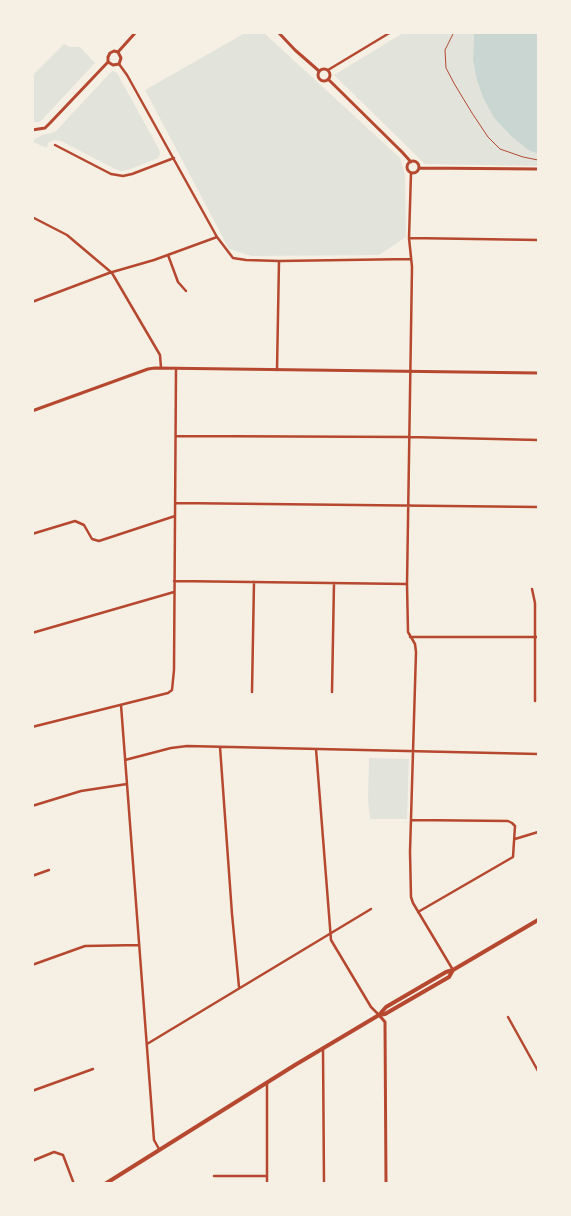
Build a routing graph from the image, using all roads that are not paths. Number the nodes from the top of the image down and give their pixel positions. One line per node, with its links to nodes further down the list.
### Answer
1 (136, 32): 4 (street)
2 (278, 32): 8 (street)
3 (391, 32): 7 (street)
4 (118, 52): 5 (street); 6 (street)
5 (108, 62): 6 (street); 10 (street)
6 (119, 64): 12 (street)
7 (328, 70): 8 (street); 9 (street)
8 (319, 71): 9 (street)
9 (328, 79): 13 (street)
10 (32, 130)
11 (55, 145): 12 (street)
12 (174, 158): 18 (street)
13 (410, 162): 14 (street); 16 (street)
14 (418, 168): 15 (street); 16 (street)
15 (538, 170)
16 (411, 173): 19 (street)
17 (32, 217): 24 (street)
18 (218, 237): 21 (street); 23 (street)
19 (409, 238): 20 (street); 22 (street)
20 (538, 240)
21 (168, 255): 24 (street); 25 (street)
22 (411, 259): 23 (street); 30 (street)
23 (279, 261): 29 (street)
24 (112, 273): 26 (street); 27 (street)
25 (186, 291)
26 (32, 302)
27 (161, 368): 28 (street); 32 (street)
28 (176, 368): 29 (street); 33 (street)
29 (277, 370): 30 (street)
30 (410, 372): 31 (street); 34 (street)
31 (538, 373)
32 (32, 411)
33 (176, 436): 34 (street); 36 (street)
34 (410, 437): 35 (street); 37 (street)
35 (538, 440)
36 (176, 503): 37 (street); 39 (street)
37 (408, 505): 38 (street); 44 (street)
38 (538, 507)
39 (175, 516): 40 (street); 41 (street)
40 (32, 534)
41 (174, 581): 42 (street); 46 (street)
42 (254, 582): 43 (street); 50 (street)
43 (334, 583): 44 (street); 51 (street)
44 (407, 584): 48 (street)
45 (532, 589): 49 (street)
46 (174, 592): 47 (street); 53 (street)
47 (32, 633)
48 (410, 637): 49 (street); 57 (street)
49 (537, 637): 52 (street)
50 (252, 692)
51 (332, 692)
52 (535, 700)
53 (121, 705): 54 (street); 59 (street)
54 (32, 727)
55 (220, 747): 56 (street); 59 (street); 74 (street)
56 (316, 750): 57 (street); 70 (street)
57 (414, 752): 58 (street); 62 (street)
58 (538, 754)
59 (125, 760): 60 (street)
60 (127, 784): 61 (street); 71 (street)
61 (32, 806)
62 (412, 820): 64 (street); 68 (street)
63 (538, 832): 64 (street)
64 (514, 839): 68 (street)
65 (49, 870): 66 (street)
66 (32, 876)
67 (371, 910): 70 (street)
68 (418, 912): 73 (street)
69 (538, 920): 73 (main road)
70 (329, 933): 74 (street); 75 (street)
71 (139, 945): 72 (street); 77 (street)
72 (32, 965)
73 (453, 970): 75 (main road)
74 (239, 987): 77 (street)
75 (379, 1014): 78 (main road); 91 (street)
76 (508, 1017): 80 (street)
77 (147, 1044): 83 (street)
78 (323, 1049): 81 (main road); 90 (street)
79 (93, 1069): 82 (street)
80 (538, 1071)
81 (267, 1082): 83 (main road); 86 (street)
82 (32, 1091)
83 (159, 1149): 88 (main road)
84 (32, 1160): 87 (street)
85 (214, 1176): 86 (street)
86 (267, 1176): 89 (street)
87 (74, 1184)
88 (105, 1184)
89 (268, 1184)
90 (324, 1184)
91 (386, 1184)

